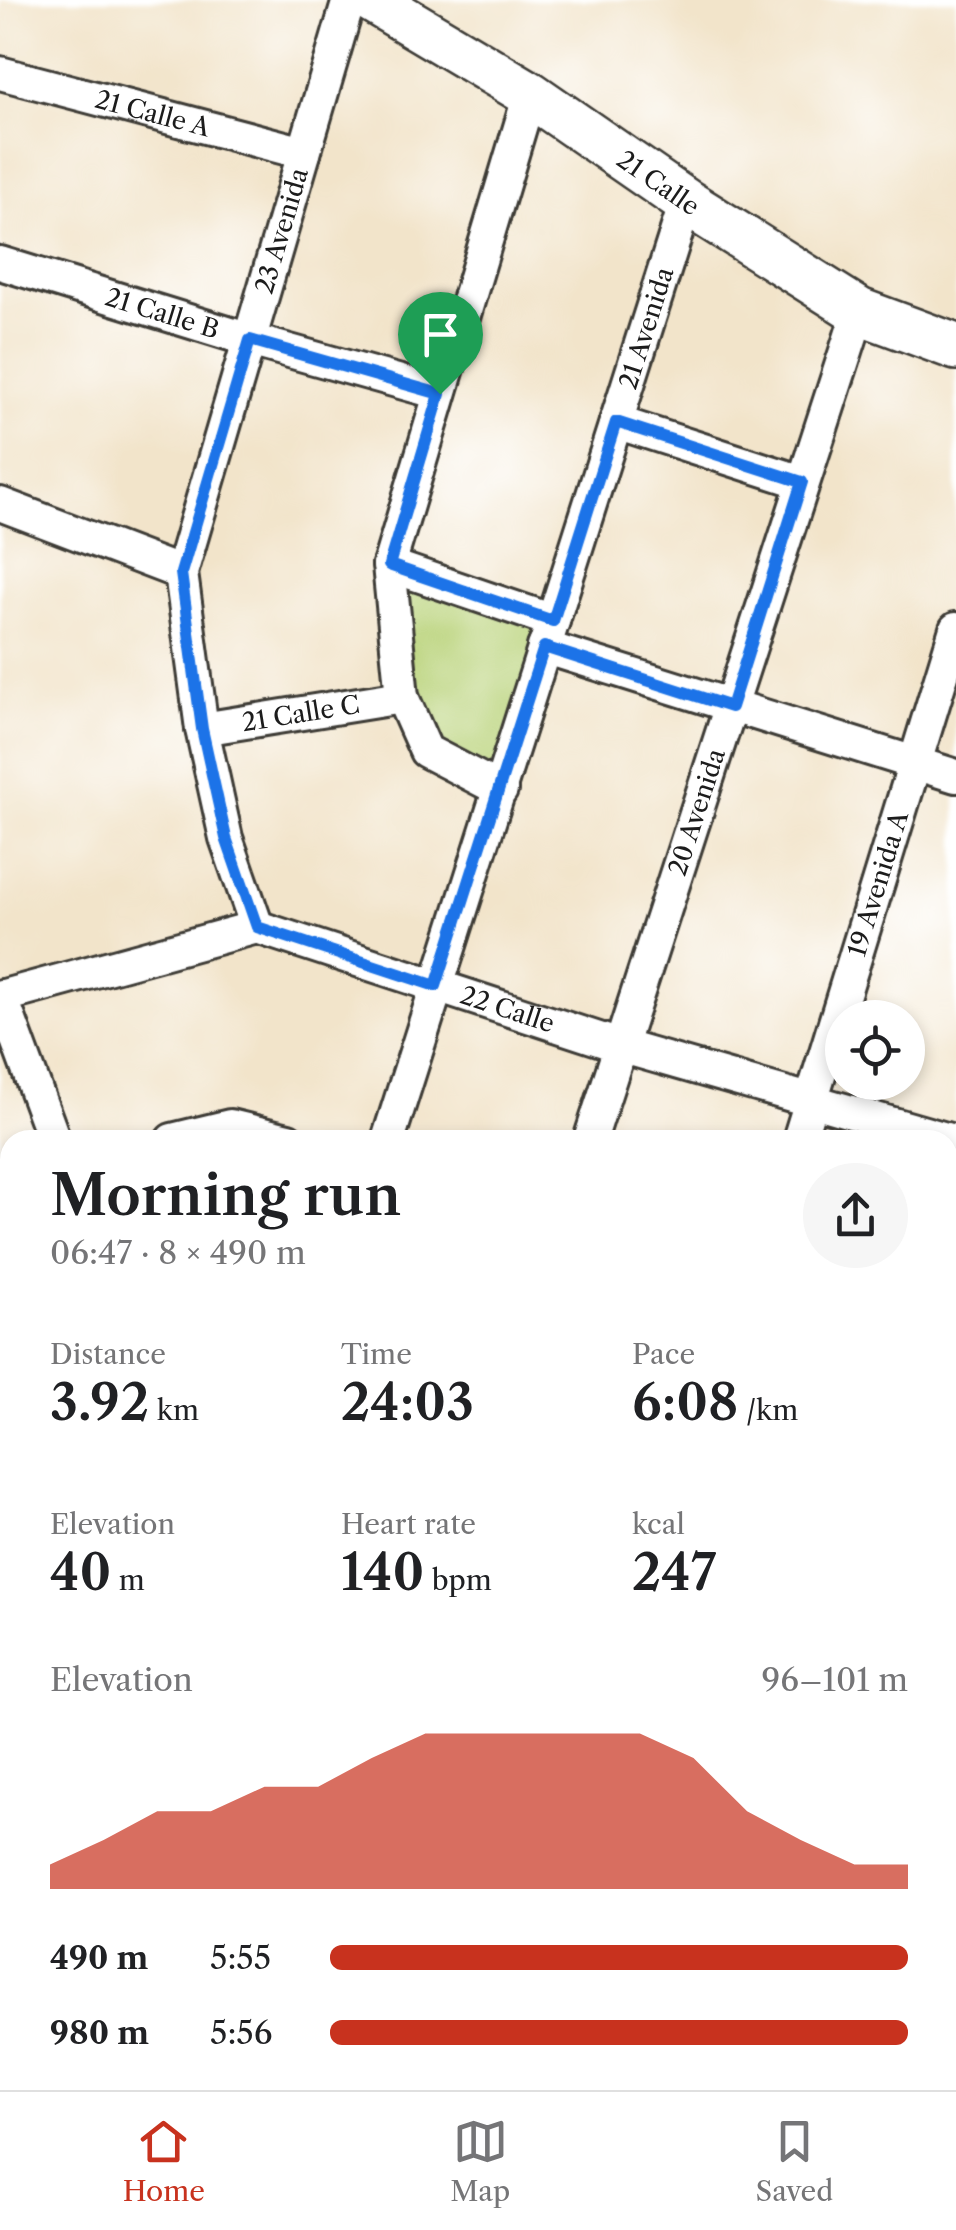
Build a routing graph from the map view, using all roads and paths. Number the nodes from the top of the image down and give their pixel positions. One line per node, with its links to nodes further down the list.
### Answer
1 (349, 0): 5 (street, 23 Avenida)
2 (372, 0): 4 (street, 21 Calle)
3 (0, 73): 5 (street, 21 Calle A)
4 (530, 94): 6 (street, 21 Calle); 11 (street)
5 (304, 153): 9 (street, 23 Avenida)
6 (686, 202): 8 (street, 21 Calle); 12 (street, 21 Avenida)
7 (0, 263): 9 (street, 21 Calle B)
8 (859, 310): 10 (street, 21 Calle); 13 (street, 20 Avenida)
9 (250, 340): 11 (street, 21 Calle B); 16 (street, 23 Avenida)
10 (956, 347)
11 (440, 394): 15 (street)
12 (616, 422): 13 (street); 18 (street, 21 Avenida)
13 (802, 482): 20 (street, 20 Avenida)
14 (0, 504): 16 (street)
15 (389, 565): 18 (street); 19 (street)
16 (181, 573): 21 (street, 23 Avenida)
17 (956, 629): 22 (street, 19 Avenida A)
18 (549, 634): 20 (street); 24 (street, 21 Avenida)
19 (402, 698): 21 (street, 21 Calle C); 24 (street)
20 (731, 707): 22 (street); 28 (street, 20 Avenida)
21 (202, 729): 25 (street, 23 Avenida)
22 (915, 764): 23 (street); 29 (street, 19 Avenida A)
23 (956, 776)
24 (501, 790): 26 (street, 21 Avenida)
25 (257, 927): 26 (street, 22 Calle); 27 (street)
26 (436, 986): 28 (street, 22 Calle); 33 (street, 21 Avenida)
27 (1, 996): 30 (street)
28 (620, 1046): 29 (street, 22 Calle); 34 (street, 20 Avenida)
29 (811, 1102): 35 (street, 19 Avenida A); 36 (street, 22 Calle)
30 (50, 1130)
31 (213, 1130): 32 (street)
32 (247, 1130)
33 (391, 1130)
34 (593, 1130)
35 (803, 1130)
36 (912, 1130)

